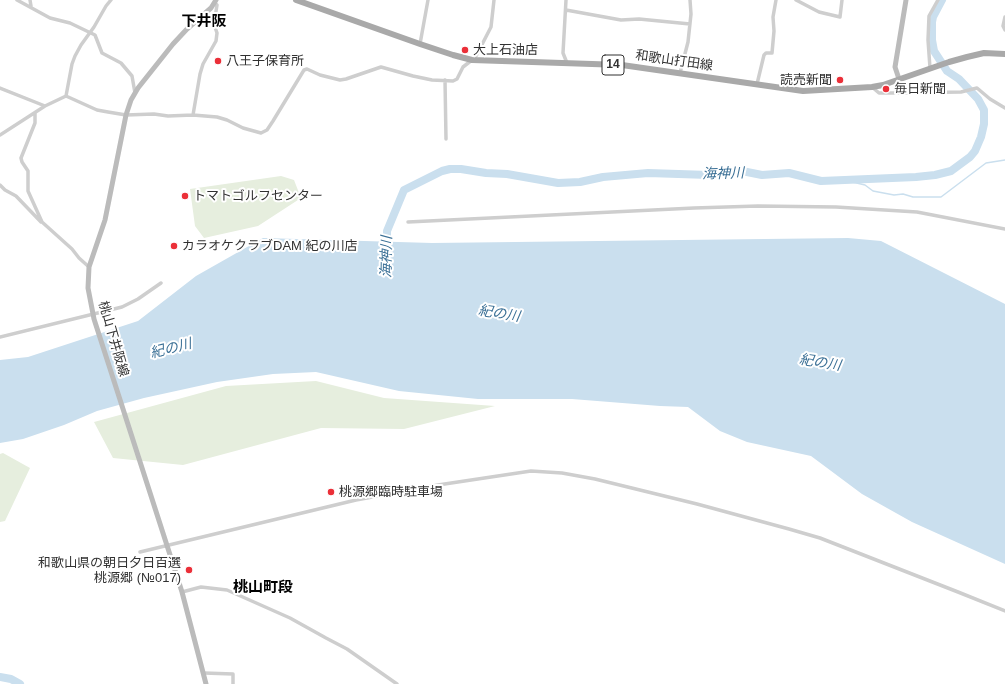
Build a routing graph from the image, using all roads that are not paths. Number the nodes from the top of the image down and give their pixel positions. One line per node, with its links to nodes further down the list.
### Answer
1 (16, 0): 15 (street)
2 (30, 0): 15 (street)
3 (110, 0): 20 (street)
4 (296, 0): 21 (main road, 和歌山打田線 / 14)
5 (428, 0): 21 (street)
6 (494, 0): 23 (street)
7 (566, 0): 16 (street)
8 (690, 0): 18 (street)
9 (776, 0): 29 (street)
10 (796, 0): 11 (street)
11 (842, 0)
12 (906, 0): 27 (main road)
13 (938, 0): 25 (street)
14 (216, 1): 32 (main road, 桃山下井阪線); 38 (street)
15 (31, 6): 20 (street)
16 (566, 10): 18 (street); 24 (street)
17 (1005, 17): 19 (street)
18 (690, 24): 26 (street)
19 (1005, 30)
20 (90, 33): 32 (street); 33 (street)
21 (420, 44): 23 (main road, 和歌山打田線 / 14)
22 (1005, 54): 25 (main road, 和歌山打田線 / 14)
23 (473, 60): 24 (main road, 和歌山打田線 / 14); 28 (street)
24 (567, 63): 26 (main road, 和歌山打田線 / 14)
25 (933, 68): 27 (main road, 和歌山打田線 / 14)
26 (680, 73): 29 (main road, 和歌山打田線 / 14)
27 (899, 79): 30 (main road, 和歌山打田線 / 14)
28 (445, 80): 38 (street); 40 (street)
29 (757, 84): 30 (main road, 和歌山打田線 / 14)
30 (872, 87): 35 (street)
31 (0, 88): 34 (street)
32 (135, 93): 37 (main road, 桃山下井阪線)
33 (66, 96): 34 (street); 37 (street)
34 (45, 106): 36 (street)
35 (1005, 108)
36 (35, 113): 39 (street); 42 (street)
37 (126, 114): 38 (street); 45 (main road, 桃山下井阪線)
38 (193, 115)
39 (0, 134)
40 (446, 139)
41 (0, 185): 42 (street)
42 (42, 222): 45 (street)
43 (408, 222): 44 (street)
44 (1005, 229)
45 (89, 267): 47 (main road, 桃山下井阪線)
46 (161, 283): 47 (street)
47 (93, 317): 48 (street); 49 (main road, 桃山下井阪線)
48 (0, 337)
49 (166, 544): 50 (street); 51 (main road, 桃山下井阪線); 52 (street)
50 (140, 552)
51 (182, 592): 53 (main road, 桃山下井阪線); 56 (street)
52 (1005, 611)
53 (204, 673): 54 (main road, 桃山下井阪線); 55 (street)
54 (206, 684)
55 (233, 684)
56 (397, 684)

